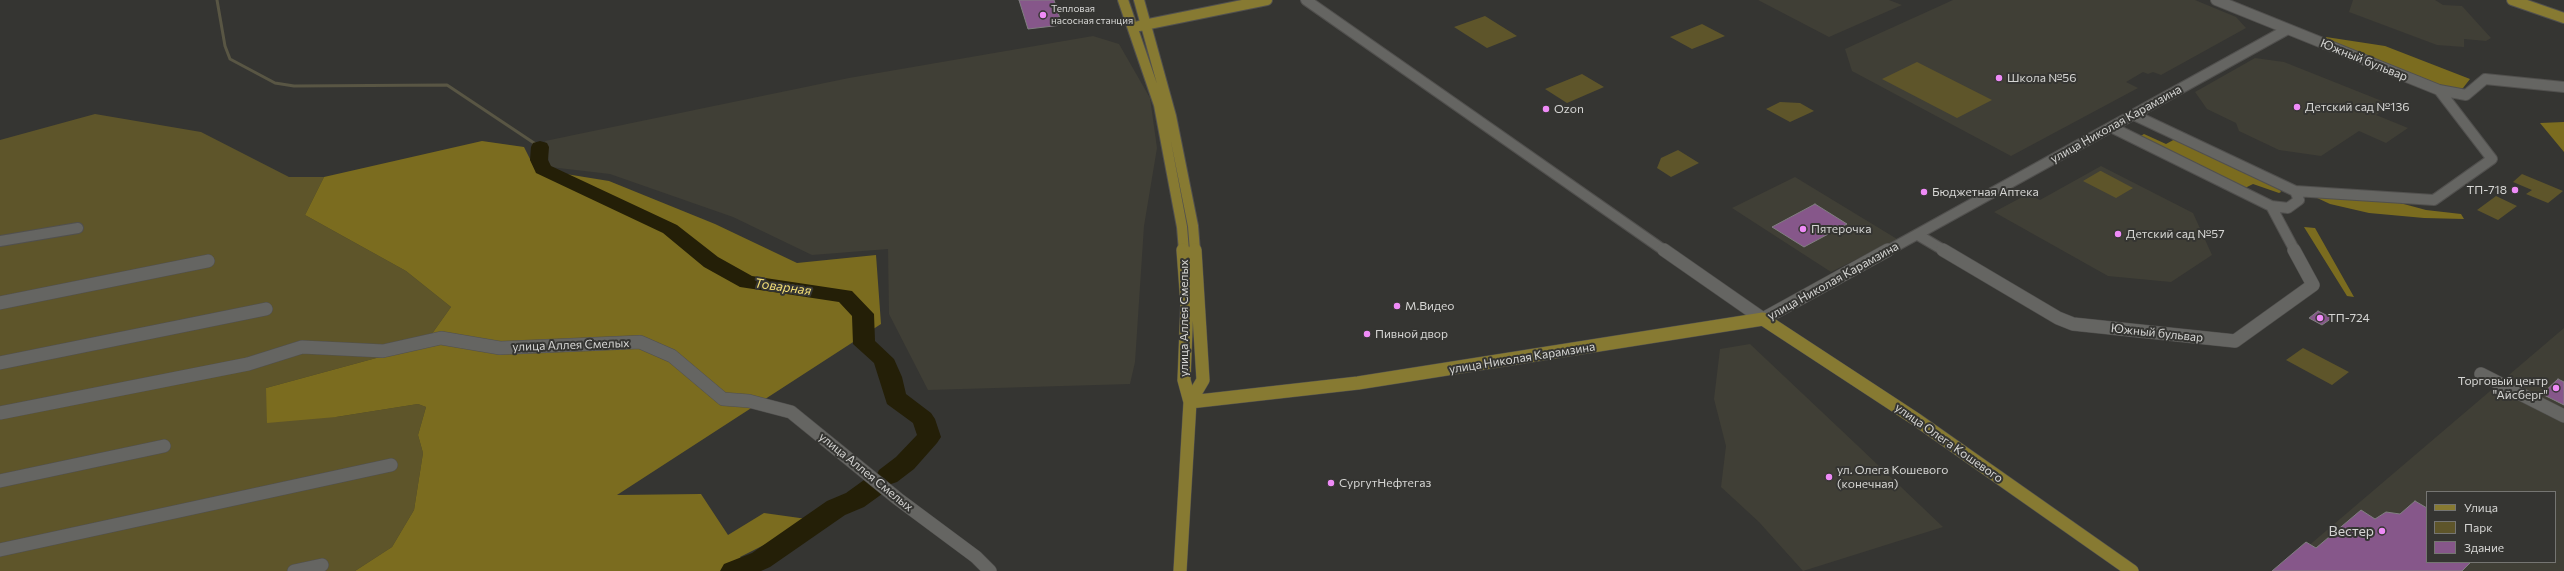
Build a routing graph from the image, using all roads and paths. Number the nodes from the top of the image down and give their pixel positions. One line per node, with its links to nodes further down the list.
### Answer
1 (1123, 0): 11 (main road, улица Аллея Смелых)
2 (1139, 0): 10 (main road)
3 (1230, 0): 10 (main road)
4 (1267, 0): 10 (main road)
5 (1306, 0): 25 (street)
6 (2216, 0): 8 (street)
7 (2512, 0): 9 (main road)
8 (2230, 2): 12 (street)
9 (2564, 18)
10 (1145, 21): 11 (main road); 28 (main road)
11 (1131, 24): 28 (main road, улица Аллея Смелых)
12 (2288, 29): 14 (street, Южный бульвар); 15 (street, улица Николая Карамзина)
13 (2564, 87): 14 (street, Южный бульвар)
14 (2440, 90): 17 (street)
15 (2134, 115): 16 (street, улица Николая Карамзина); 17 (street)
16 (2110, 127): 18 (street); 20 (street, улица Николая Карамзина)
17 (2295, 191): 18 (street)
18 (2271, 206): 20 (street, Южный бульвар)
19 (78, 228): 21 (street)
20 (1918, 235): 25 (street, улица Николая Карамзина)
21 (0, 241)
22 (208, 261): 23 (street)
23 (0, 303)
24 (266, 309): 26 (street)
25 (1763, 319): 28 (main road, улица Николая Карамзина); 39 (main road, улица Олега Кошевого)
26 (0, 363)
27 (2481, 374): 30 (street)
28 (1190, 402): 38 (main road, улица Аллея Смелых)
29 (0, 413): 37 (street, улица Аллея Смелых)
30 (2564, 416)
31 (164, 446): 33 (street)
32 (391, 465): 34 (street)
33 (0, 481)
34 (0, 550)
35 (322, 565): 36 (street)
36 (294, 571)
37 (990, 571)
38 (1180, 571)
39 (2132, 571)

